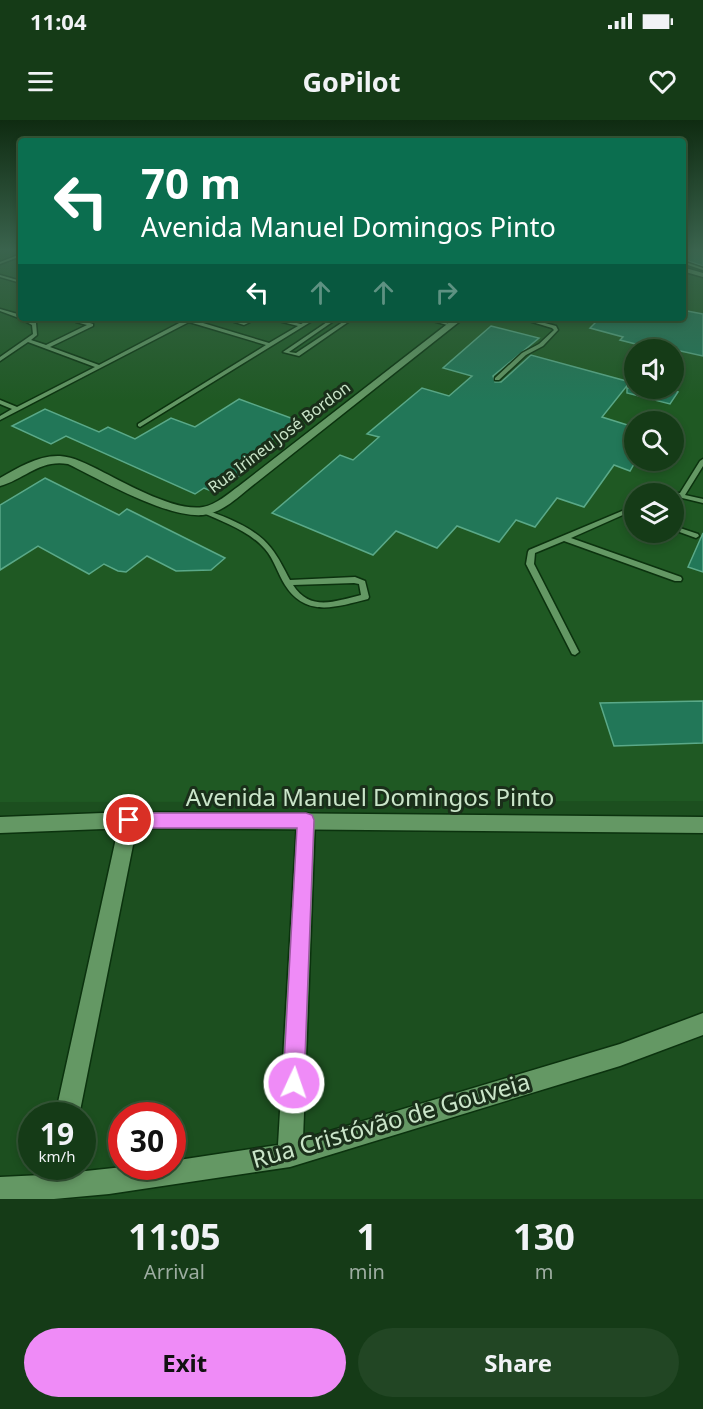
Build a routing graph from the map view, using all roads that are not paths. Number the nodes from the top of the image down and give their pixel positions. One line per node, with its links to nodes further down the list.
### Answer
1 (0, 310): 2 (lane)
2 (18, 316)
3 (29, 321): 16 (lane)
4 (78, 321): 18 (lane)
5 (187, 321): 20 (lane)
6 (197, 321): 17 (lane)
7 (234, 321): 8 (lane)
8 (250, 321)
9 (284, 321): 15 (lane)
10 (310, 321): 15 (lane)
11 (332, 321): 12 (lane)
12 (348, 321)
13 (532, 321): 21 (lane)
14 (456, 322): 31 (street, Rua Irineu José Bordon)
15 (301, 326): 17 (lane)
16 (27, 340): 18 (lane); 19 (lane)
17 (270, 345): 25 (lane)
18 (46, 347): 20 (lane)
19 (0, 358)
20 (100, 367): 23 (lane)
21 (497, 379)
22 (0, 402): 23 (lane)
23 (16, 409): 24 (lane)
24 (0, 417)
25 (140, 425)
26 (703, 461): 28 (lane)
27 (0, 483): 31 (street, Rua Irineu José Bordon)
28 (684, 492)
29 (684, 496): 30 (lane)
30 (703, 501)
31 (203, 511): 37 (lane)
32 (624, 514): 35 (lane)
33 (684, 532): 34 (lane)
34 (696, 536)
35 (564, 538): 36 (lane); 38 (lane)
36 (678, 579)
37 (287, 583): 37 (lane)
38 (575, 652)
39 (129, 820): 40 (street, Avenida Manuel Domingos Pinto); 41 (street, Avenida Manuel Domingos Pinto); 44 (street)
40 (306, 820): 42 (street, Avenida Manuel Domingos Pinto); 45 (street)
41 (0, 825)
42 (703, 825)
43 (703, 1024): 45 (street, Rua Cristóvão de Gouveia)
44 (70, 1102)
45 (290, 1155): 46 (street, Rua Cristóvão de Gouveia)
46 (96, 1174)
47 (42, 1180): 48 (street, Rua Cristóvão de Gouveia)
48 (0, 1190)

